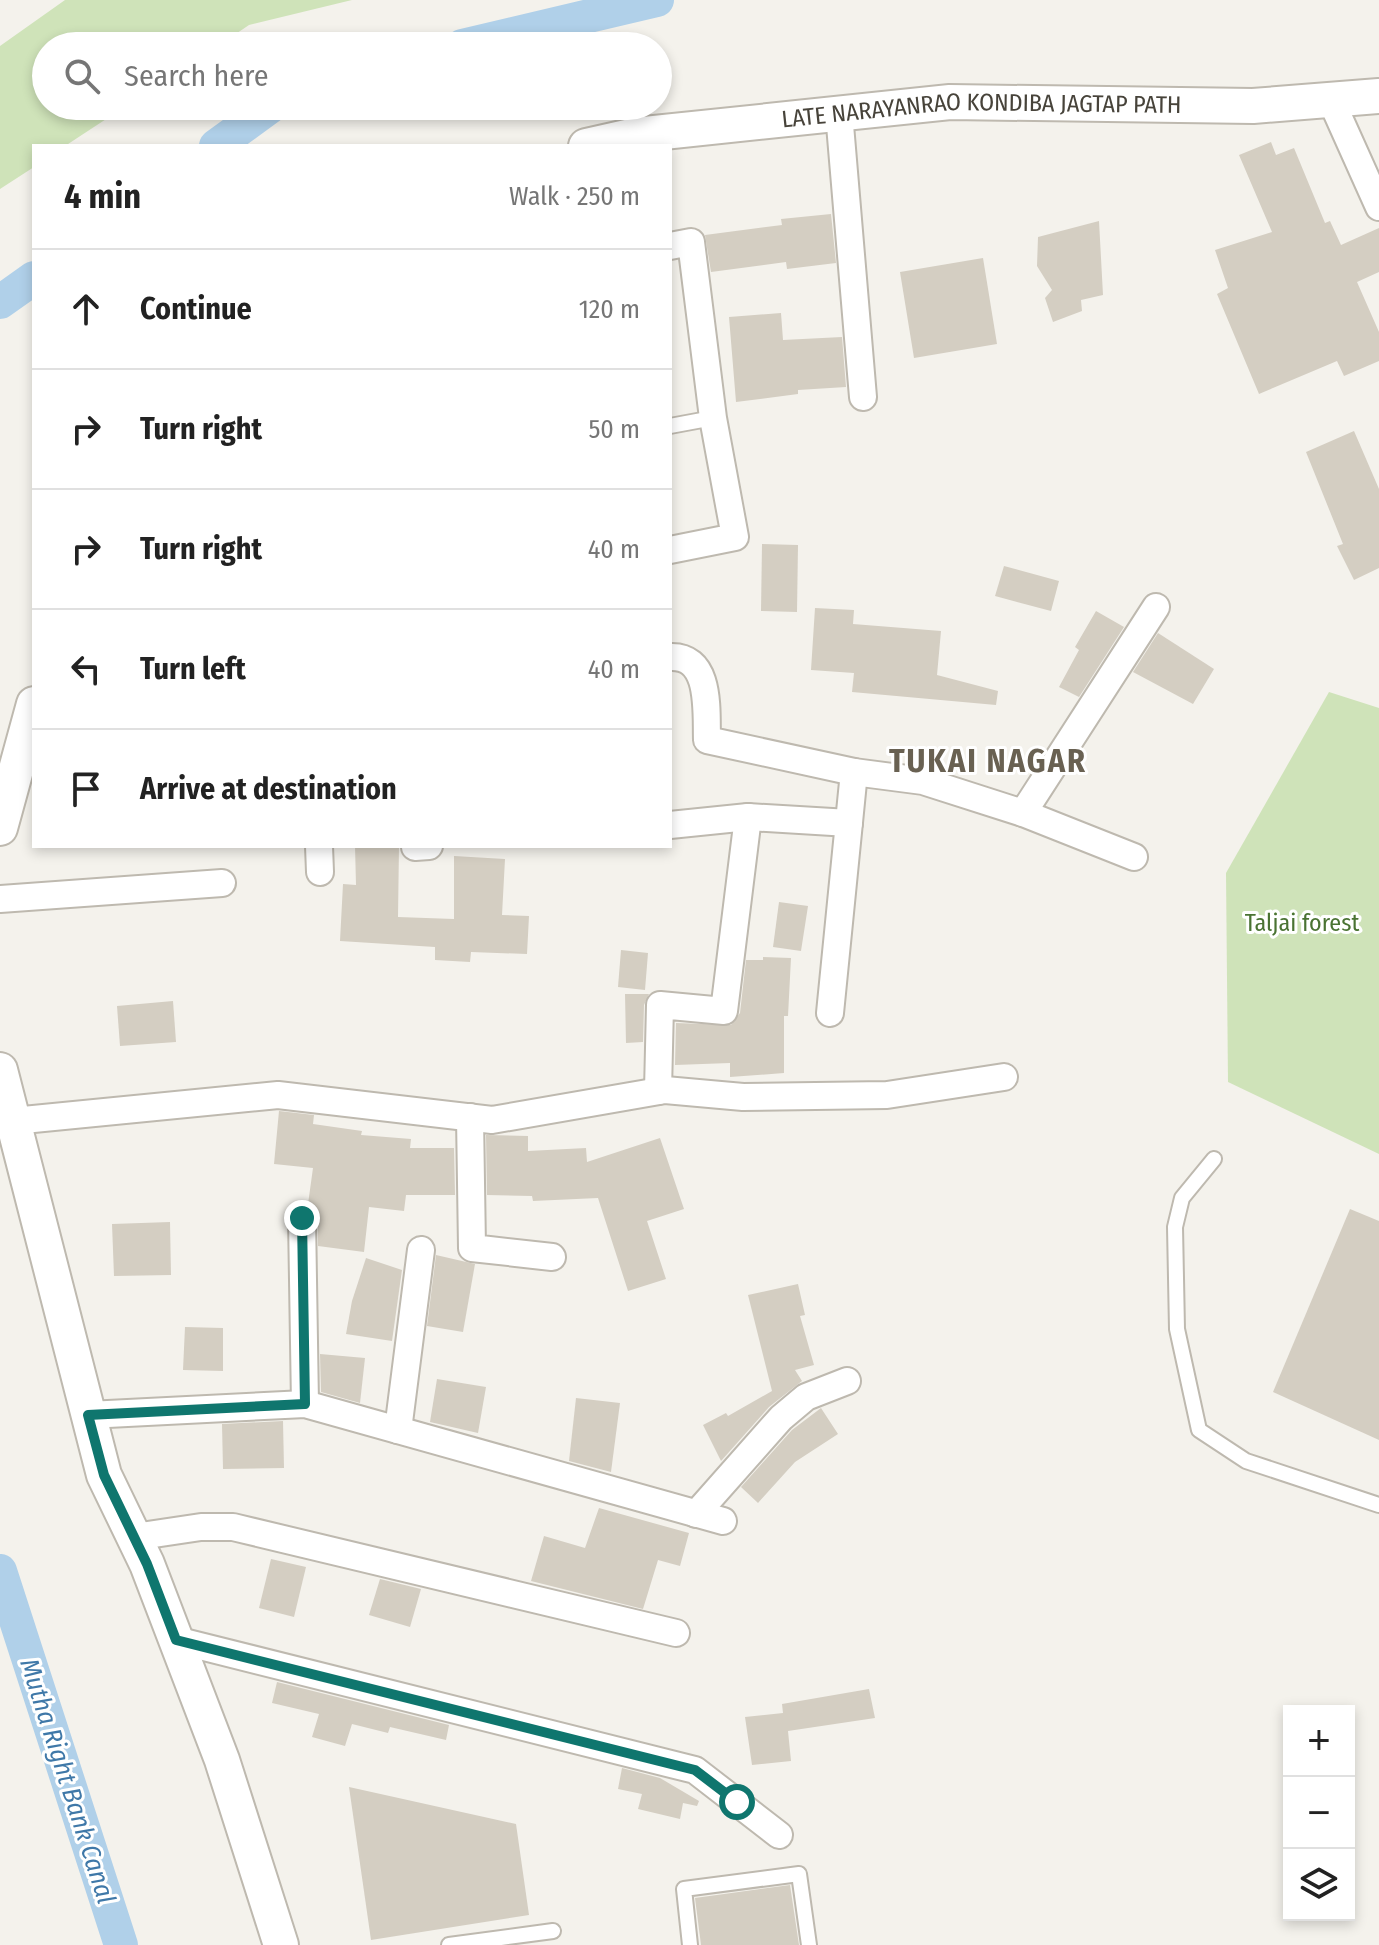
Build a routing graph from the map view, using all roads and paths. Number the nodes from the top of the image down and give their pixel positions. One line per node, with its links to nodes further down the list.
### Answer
1 (1379, 96): 2 (street, LATE NARAYANRAO KONDIBA JAGTAP PATH)
2 (1331, 100): 3 (street, LATE NARAYANRAO KONDIBA JAGTAP PATH); 5 (street)
3 (839, 113): 4 (street, LATE NARAYANRAO KONDIBA JAGTAP PATH); 7 (street)
4 (595, 144)
5 (1379, 207)
6 (672, 246): 8 (street)
7 (863, 397)
8 (713, 418): 9 (lane); 10 (street)
9 (672, 426)
10 (672, 550)
11 (1156, 607): 15 (street)
12 (672, 658): 14 (street)
13 (32, 711): 19 (street)
14 (854, 772): 15 (street); 17 (street)
15 (1023, 813): 20 (street)
16 (748, 817): 17 (street); 18 (street); 26 (street)
17 (849, 823): 23 (street)
18 (672, 825)
19 (0, 828)
20 (1134, 857)
21 (222, 883): 22 (street)
22 (0, 899)
23 (830, 1013)
24 (0, 1070): 28 (street)
25 (1004, 1077): 26 (street)
26 (658, 1091): 27 (street)
27 (470, 1117): 28 (street); 32 (street)
28 (13, 1121): 35 (street)
29 (1214, 1159): 37 (lane)
30 (302, 1218): 34 (street)
31 (421, 1250): 36 (street)
32 (552, 1257)
33 (847, 1381): 38 (street)
34 (305, 1404): 35 (street); 36 (street)
35 (88, 1415): 40 (street)
36 (398, 1430): 38 (street)
37 (1379, 1505)
38 (696, 1514): 39 (street)
39 (723, 1521)
40 (134, 1537): 41 (street); 42 (street)
41 (676, 1633)
42 (176, 1640): 43 (street); 45 (street)
43 (779, 1835)
44 (553, 1931): 46 (lane)
45 (281, 1945)
46 (449, 1945)
47 (690, 1945): 48 (lane)
48 (809, 1945)

